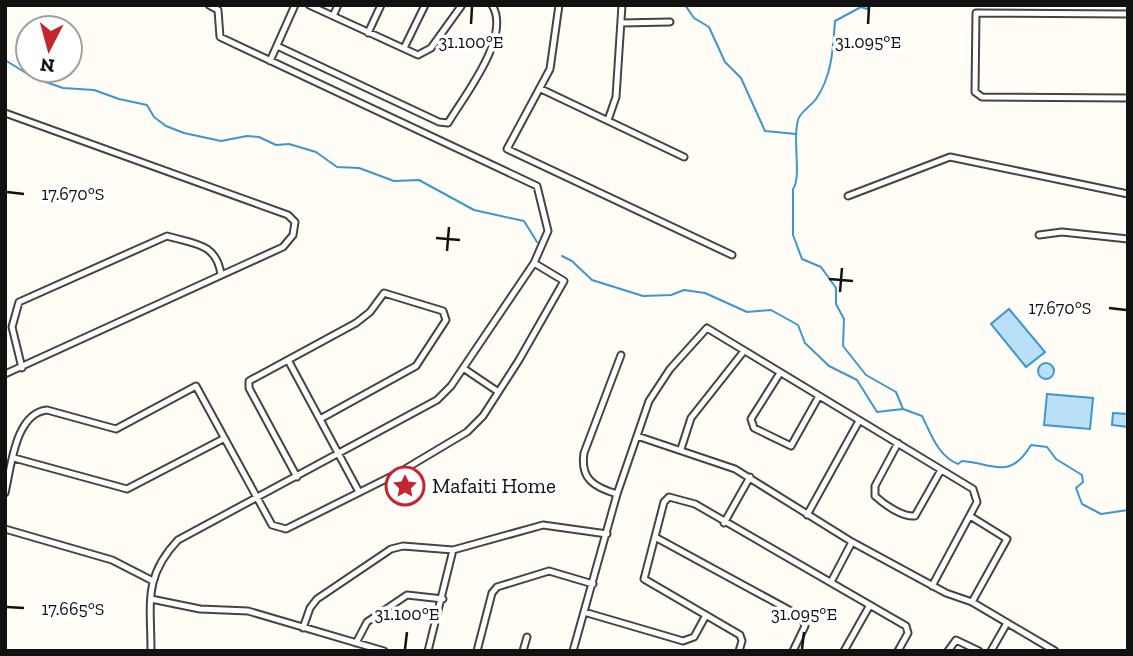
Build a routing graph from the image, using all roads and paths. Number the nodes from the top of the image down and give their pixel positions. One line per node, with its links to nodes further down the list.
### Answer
1 (209, 5): 14 (street)
2 (225, 5): 14 (street)
3 (295, 5): 21 (street)
4 (309, 5): 17 (street)
5 (338, 5): 17 (street)
6 (381, 5): 20 (street)
7 (425, 5): 22 (street)
8 (462, 5): 22 (street)
9 (492, 5): 21 (street)
10 (559, 5): 24 (street)
11 (622, 5): 19 (street)
12 (1063, 5): 15 (street)
13 (976, 9): 15 (street); 25 (street)
14 (218, 10): 23 (street)
15 (1064, 13): 16 (street)
16 (1128, 14)
17 (333, 16): 20 (street)
18 (670, 22): 19 (street)
19 (621, 23): 27 (street)
20 (368, 33): 22 (street)
21 (277, 46): 23 (street)
22 (404, 48)
23 (270, 61): 34 (street)
24 (541, 89): 27 (street); 33 (street)
25 (1128, 98)
26 (5, 113): 35 (street)
27 (608, 120): 28 (street)
28 (684, 157)
29 (1128, 194): 30 (street)
30 (848, 196)
31 (1039, 235): 32 (street)
32 (1128, 239)
33 (732, 255)
34 (534, 263): 40 (street); 43 (street)
35 (221, 275): 39 (street); 39 (street)
36 (744, 351): 41 (street); 47 (street); 50 (street)
37 (621, 355): 58 (street)
38 (288, 360): 45 (street); 45 (street); 54 (street)
39 (22, 368): 42 (street)
40 (463, 368): 43 (street); 51 (street)
41 (780, 373): 44 (street); 44 (street)
42 (5, 374)
43 (497, 391): 56 (street)
44 (819, 396): 46 (street)
45 (320, 419): 51 (street)
46 (859, 421): 49 (street); 60 (street)
47 (637, 436): 50 (street); 58 (street)
48 (223, 439): 52 (street); 52 (street); 59 (street)
49 (898, 443): 53 (street); 53 (street)
50 (681, 449): 55 (street)
51 (338, 454): 54 (street); 56 (street)
52 (14, 458): 57 (street)
53 (941, 470): 61 (street)
54 (297, 477): 59 (street)
55 (750, 477): 60 (street); 62 (street)
56 (359, 492): 59 (street)
57 (5, 493)
58 (617, 494): 64 (street)
59 (256, 498): 68 (street)
60 (807, 515): 66 (street)
61 (970, 516): 71 (street); 74 (street)
62 (724, 523): 65 (street); 69 (street)
63 (5, 529): 68 (street)
64 (607, 534): 67 (street); 70 (street)
65 (655, 537): 77 (street); 89 (street)
66 (852, 542): 69 (street); 71 (street)
67 (453, 550): 72 (street); 79 (street)
68 (151, 580): 73 (street)
69 (831, 582): 75 (street)
70 (593, 584): 76 (street); 85 (street)
71 (932, 586): 74 (street)
72 (443, 598): 81 (street); 84 (street)
73 (151, 599): 79 (street); 82 (street)
74 (972, 602): 78 (street)
75 (870, 605): 90 (street); 91 (street)
76 (584, 612): 77 (street); 87 (street)
77 (705, 617): 88 (street)
78 (1007, 623): 94 (street); 95 (street)
79 (303, 628): 81 (street)
80 (527, 637): 86 (street)
81 (356, 643): 83 (street)
82 (151, 651)
83 (384, 651)
84 (428, 651)
85 (477, 651)
86 (523, 651)
87 (573, 651)
88 (739, 651)
89 (793, 651)
90 (844, 651)
91 (898, 651)
92 (948, 651): 93 (street)
93 (979, 651)
94 (991, 651)
95 (1055, 651)

